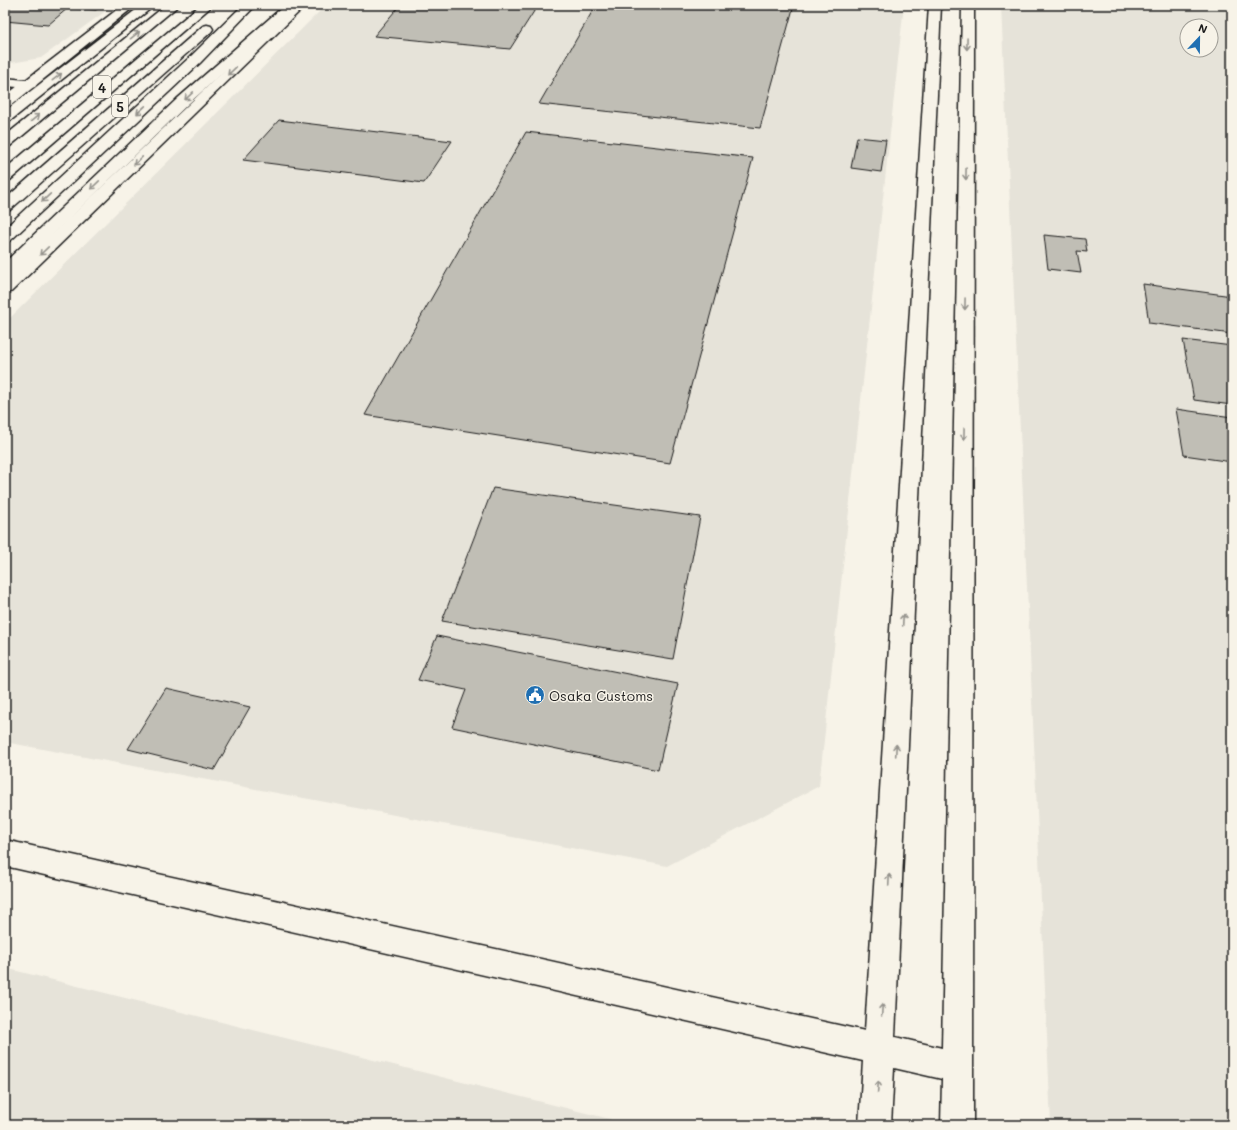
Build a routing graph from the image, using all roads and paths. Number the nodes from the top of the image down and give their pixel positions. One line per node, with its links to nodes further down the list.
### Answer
1 (130, 5): 14 (main road)
2 (149, 5): 16 (main road, one-way to 2)
3 (173, 5): 17 (main road, one-way to 3)
4 (198, 5): 18 (main road, 4)
5 (207, 5): 19 (main road, 5)
6 (236, 5): 20 (main road, 5)
7 (245, 5): 21 (main road, 4)
8 (250, 5): 22 (main road, one-way to 22)
9 (292, 5): 23 (main road, one-way to 23)
10 (300, 5): 24 (main road, one-way to 24)
11 (935, 5): 26 (main road, one-way to 11)
12 (968, 5): 27 (main road, one-way to 27)
13 (5, 82): 14 (main road)
14 (30, 84): 15 (main road)
15 (5, 103)
16 (5, 118)
17 (5, 143)
18 (5, 168)
19 (5, 177)
20 (5, 207)
21 (5, 218)
22 (5, 237)
23 (5, 271)
24 (5, 288)
25 (5, 853): 26 (main road)
26 (880, 1048): 27 (main road); 28 (main road, one-way to 26)
27 (958, 1067): 29 (main road)
28 (875, 1125)
29 (957, 1125)

